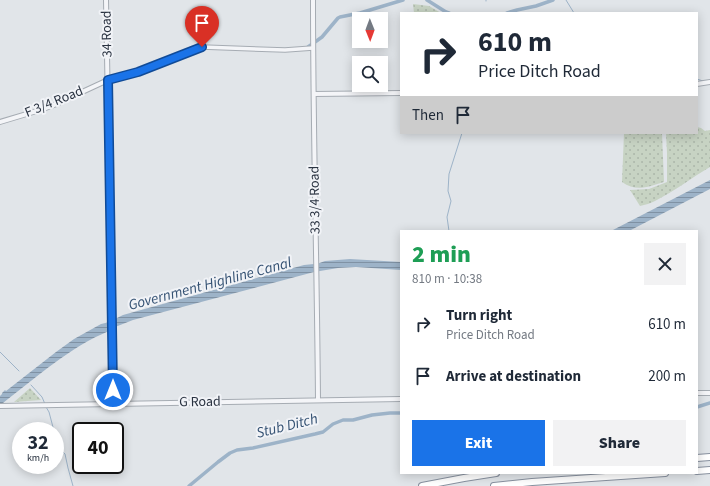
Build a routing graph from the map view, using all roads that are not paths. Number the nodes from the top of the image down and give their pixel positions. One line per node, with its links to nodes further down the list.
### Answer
1 (106, 0): 4 (street, 34 Road)
2 (313, 0): 3 (street, 33 3/4 Road)
3 (313, 48): 4 (street); 8 (street, 33 3/4 Road)
4 (108, 80): 9 (street, F 3/4 Road); 14 (street, 34 Road)
5 (710, 82): 6 (street)
6 (698, 84)
7 (400, 93): 8 (street)
8 (314, 94): 13 (street, 33 3/4 Road)
9 (0, 122)
10 (698, 393): 11 (street)
11 (710, 393)
12 (400, 399): 13 (street, G Road)
13 (318, 400): 14 (street, G Road)
14 (113, 404): 15 (street, G Road)
15 (1, 407)
16 (710, 457): 17 (highway)
17 (698, 458)
18 (710, 470): 19 (highway)
19 (698, 471)
20 (490, 474): 22 (highway)
21 (648, 474): 23 (highway)
22 (422, 486)
23 (494, 486)

